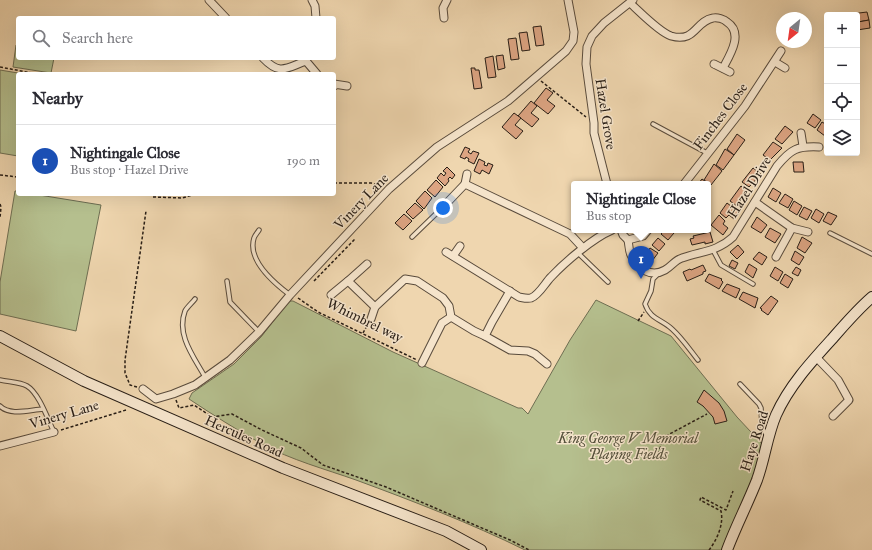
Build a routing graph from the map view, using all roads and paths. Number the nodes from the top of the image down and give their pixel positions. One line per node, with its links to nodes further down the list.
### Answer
1 (209, 0): 6 (street)
2 (312, 0): 7 (street)
3 (447, 0): 8 (street)
4 (568, 0): 20 (street, Vinery Lane)
5 (632, 2): 15 (street); 23 (street, Hazel Grove)
6 (224, 16)
7 (316, 16)
8 (444, 18)
9 (781, 51): 12 (street, Finches Close)
10 (265, 60): 11 (street)
11 (306, 60): 18 (street)
12 (775, 62): 16 (street); 28 (street, Finches Close)
13 (714, 64): 15 (street)
14 (0, 67): 17 (path)
15 (723, 68): 19 (street)
16 (785, 68)
17 (26, 72)
18 (315, 72)
19 (730, 72)
20 (536, 77): 23 (path); 36 (street, Vinery Lane)
21 (336, 84): 22 (street)
22 (347, 86)
23 (594, 123): 32 (street, Hazel Grove)
24 (653, 124): 28 (lane)
25 (801, 133): 26 (street)
26 (803, 146): 27 (street); 39 (street, Hazel Drive)
27 (819, 147)
28 (708, 154): 33 (street, Finches Close)
29 (467, 174): 35 (street)
30 (0, 175): 31 (path)
31 (16, 177)
32 (606, 181)
33 (686, 181)
34 (336, 183): 36 (path)
35 (465, 184): 41 (street); 56 (street)
36 (389, 189): 50 (street, Vinery Lane)
37 (189, 196): 38 (path)
38 (153, 197)
39 (755, 202): 44 (street); 55 (street, Hazel Drive)
40 (0, 204): 43 (path)
41 (443, 207): 52 (lane)
42 (146, 211): 89 (path)
43 (0, 218)
44 (792, 228): 46 (street); 60 (street)
45 (259, 230): 69 (lane)
46 (808, 232)
47 (604, 233): 56 (street)
48 (622, 233): 53 (street)
49 (645, 233): 53 (street)
50 (347, 234): 65 (path); 69 (street, Vinery Lane)
51 (830, 234): 58 (lane)
52 (412, 237)
53 (628, 240): 62 (street)
54 (460, 246): 59 (street)
55 (713, 250): 62 (street, Hazel Drive); 67 (lane)
56 (580, 251): 66 (lane); 68 (street)
57 (446, 252): 59 (street)
58 (872, 254)
59 (453, 256): 68 (street)
60 (776, 257)
61 (368, 264): 64 (street, Whimbrel way)
62 (658, 273): 74 (lane)
63 (228, 281): 78 (lane)
64 (348, 281): 70 (street, Whimbrel way); 73 (street)
65 (313, 282)
66 (608, 282)
67 (753, 284)
68 (510, 291): 81 (street)
69 (291, 295): 78 (street, Vinery Lane); 79 (path, Whimbrel way)
70 (331, 295)
71 (872, 297): 82 (street, Haye Road)
72 (195, 299): 86 (lane)
73 (375, 307): 75 (street); 76 (street)
74 (646, 307): 77 (path); 83 (lane)
75 (452, 317): 81 (street); 84 (street)
76 (371, 319): 79 (path)
77 (638, 321)
78 (259, 332): 86 (street, Vinery Lane)
79 (363, 333): 84 (path, Whimbrel way)
80 (0, 336): 101 (street, Hercules Road)
81 (485, 336): 85 (street)
82 (816, 357): 95 (street); 97 (street, Haye Road)
83 (698, 360)
84 (422, 363)
85 (547, 364)
86 (206, 378): 90 (street, Vinery Lane)
87 (0, 380): 93 (lane)
88 (740, 384): 97 (lane)
89 (143, 389): 90 (street, Vinery Lane)
90 (173, 394): 102 (path)
91 (0, 406): 93 (lane)
92 (131, 408): 96 (path, Vinery Lane)
93 (43, 409): 96 (lane)
94 (707, 414): 99 (path)
95 (833, 416)
96 (54, 432): 98 (street, Vinery Lane)
97 (768, 438): 104 (street, Haye Road)
98 (0, 446)
99 (658, 454)
100 (733, 491): 103 (path)
101 (481, 550)
102 (529, 550)
103 (709, 550)
104 (727, 550)

